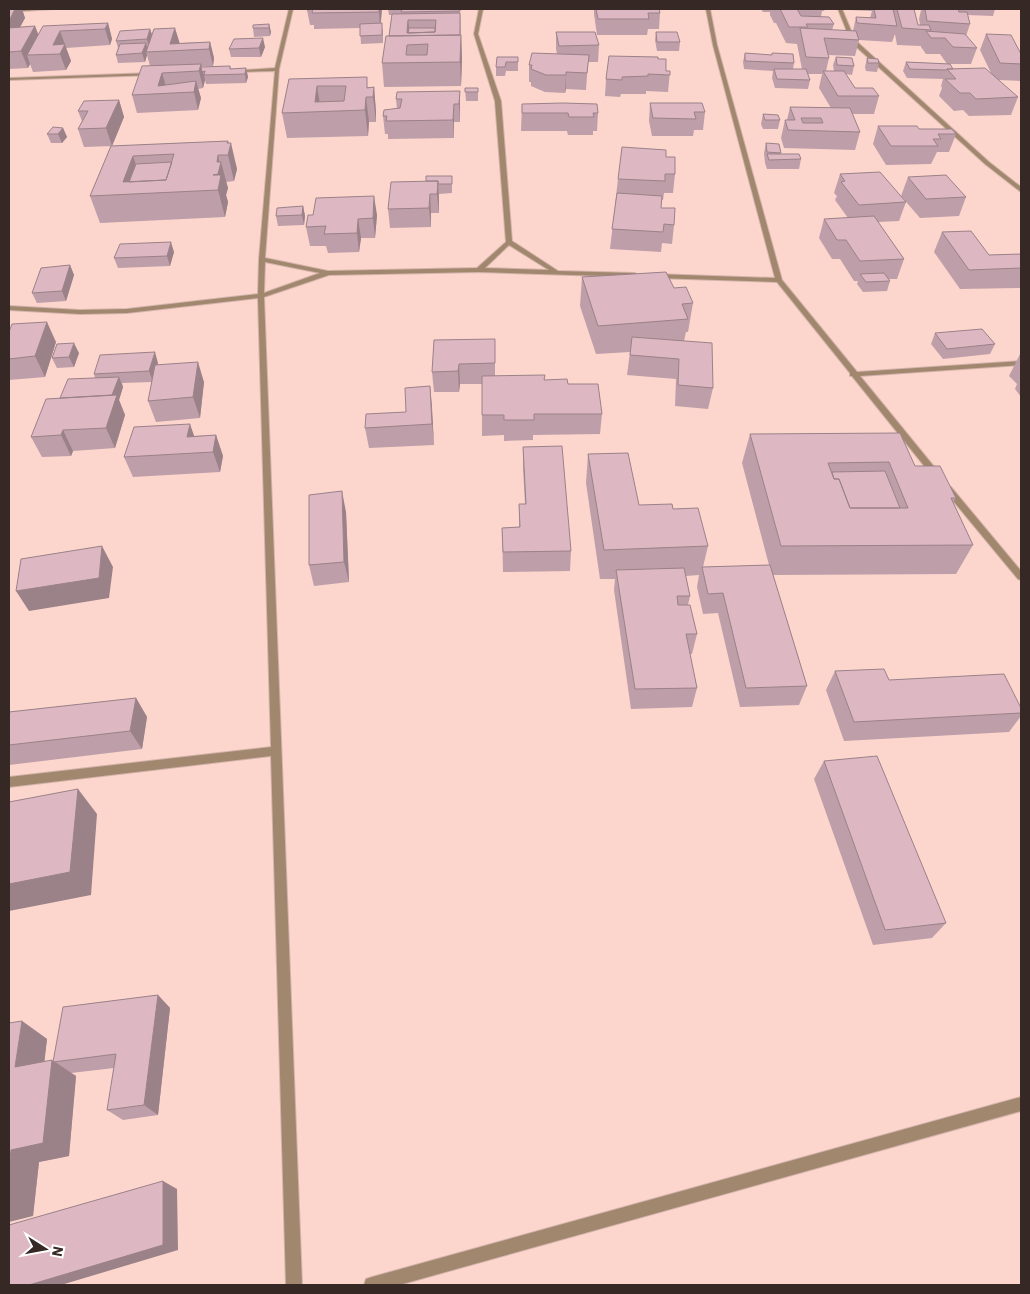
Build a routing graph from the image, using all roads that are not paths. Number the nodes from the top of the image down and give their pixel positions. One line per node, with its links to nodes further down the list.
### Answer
1 (51, 9): 6 (street)
2 (291, 9): 7 (street)
3 (480, 9): 12 (street)
4 (708, 9): 17 (street)
5 (840, 9): 11 (street)
6 (9, 11)
7 (277, 70): 8 (street); 13 (street)
8 (228, 71)
9 (160, 74): 10 (street)
10 (9, 79)
11 (1021, 190)
12 (509, 242): 14 (street); 15 (street)
13 (262, 260): 16 (street); 18 (street)
14 (479, 270): 15 (street); 16 (street)
15 (556, 272): 17 (street)
16 (328, 273): 18 (street)
17 (779, 280): 21 (street)
18 (261, 296): 19 (street); 23 (street)
19 (9, 308)
20 (1021, 363): 21 (street)
21 (853, 374): 22 (street)
22 (1021, 577)
23 (276, 751): 24 (street); 26 (street)
24 (9, 782)
25 (1021, 1104): 27 (street)
26 (294, 1285)
27 (372, 1285)

